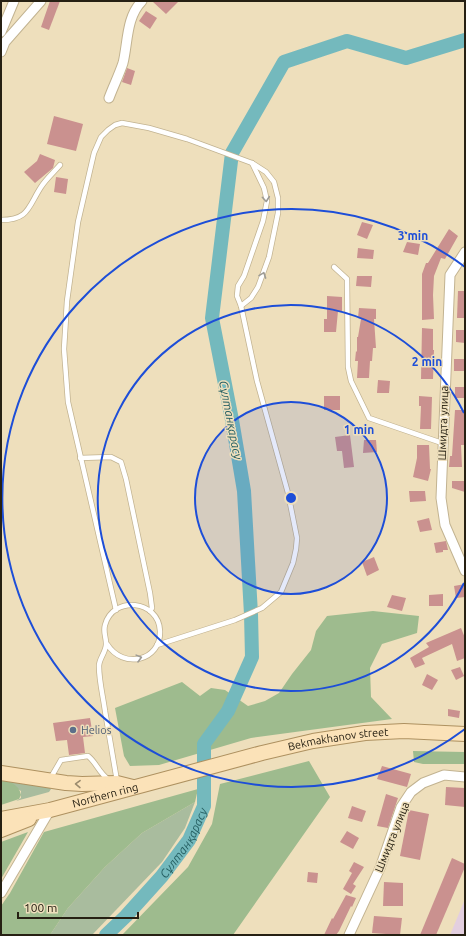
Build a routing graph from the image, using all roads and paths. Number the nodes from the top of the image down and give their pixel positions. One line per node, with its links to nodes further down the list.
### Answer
1 (14, 1): 4 (street)
2 (41, 1): 5 (street)
3 (142, 1): 6 (street)
4 (1, 32)
5 (1, 52)
6 (109, 98)
7 (252, 163): 12 (lane, one-way to 12); 12 (lane, one-way to 7); 14 (lane)
8 (60, 165): 9 (lane)
9 (1, 220)
10 (465, 252): 13 (street, Шмидта улица)
11 (334, 266): 13 (lane)
12 (242, 306): 19 (lane)
13 (442, 443): 15 (street, Шмидта улица)
14 (80, 458): 16 (lane); 17 (lane)
15 (465, 571)
16 (116, 610): 17 (lane); 18 (lane)
17 (150, 611): 19 (lane)
18 (107, 644): 19 (lane, one-way to 19); 25 (lane)
19 (157, 645)
20 (465, 734): 24 (main road, Bekmakhanov street)
21 (1, 773): 23 (main road)
22 (465, 777): 29 (street, Шмидта улица)
23 (42, 780): 25 (main road, one-way to 23); 25 (lane)
24 (160, 780): 25 (main road, Northern ring)
25 (117, 787): 26 (main road, Northern ring)
26 (50, 810): 27 (main road, Northern ring); 28 (street)
27 (5, 823)
28 (1, 893)
29 (349, 935)

